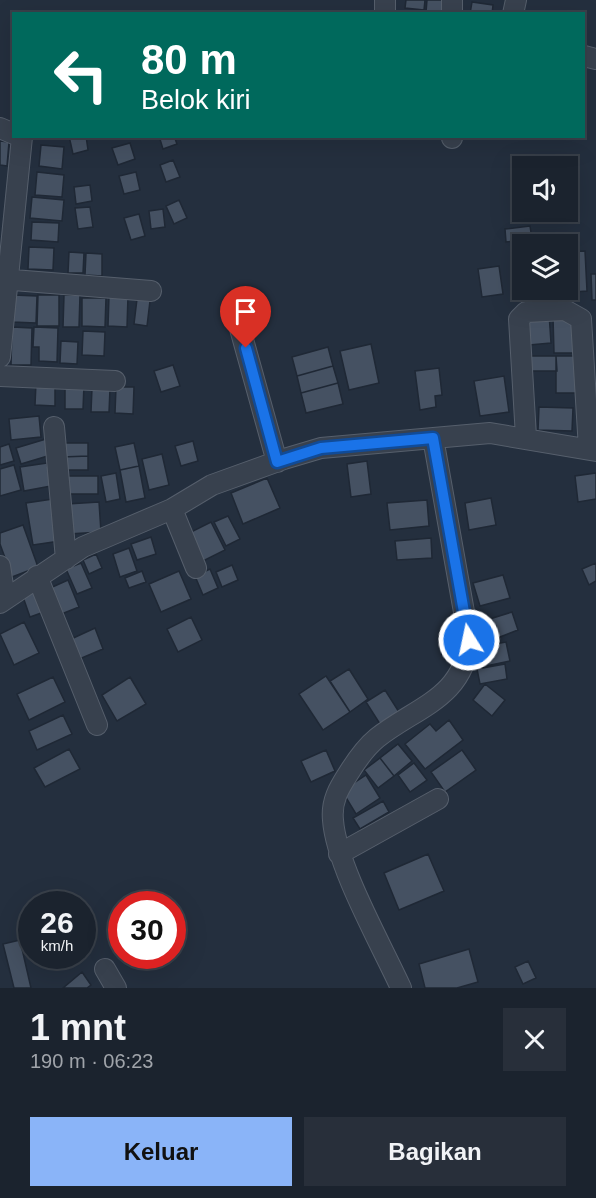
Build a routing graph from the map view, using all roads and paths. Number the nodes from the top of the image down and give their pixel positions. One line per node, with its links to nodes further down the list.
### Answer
1 (24, 138): 2 (street)
2 (4, 279): 3 (street); 5 (street)
3 (151, 291)
4 (239, 325): 12 (street)
5 (0, 357)
6 (0, 376): 7 (street)
7 (115, 381)
8 (54, 427): 14 (street)
9 (526, 437): 10 (street); 11 (street); 11 (street)
10 (433, 438): 12 (street); 21 (street)
11 (592, 450)
12 (277, 462): 13 (street)
13 (172, 509): 14 (street); 16 (street)
14 (66, 559): 17 (street)
15 (0, 566): 18 (street)
16 (196, 568)
17 (37, 576): 18 (street); 19 (street)
18 (3, 601)
19 (97, 725)
20 (438, 799): 21 (street)
21 (339, 854): 24 (street)
22 (105, 969): 23 (street)
23 (116, 988)
24 (401, 988)

